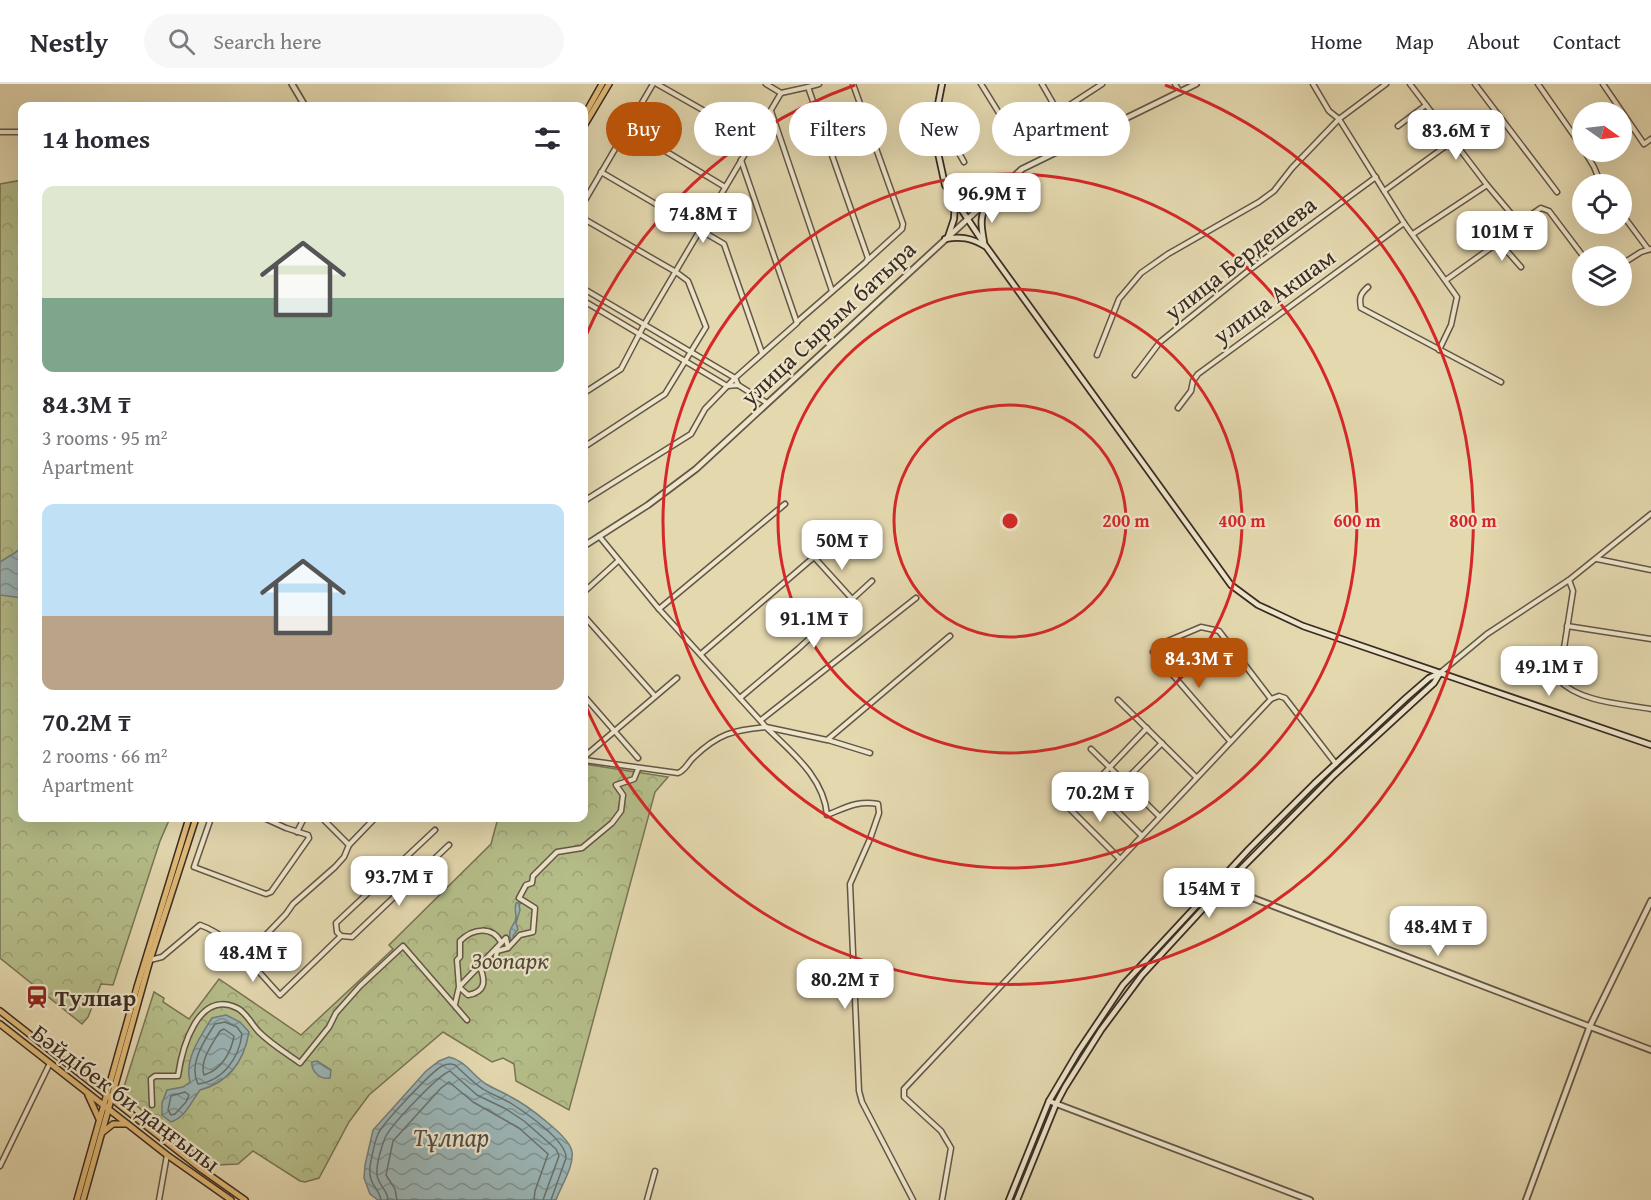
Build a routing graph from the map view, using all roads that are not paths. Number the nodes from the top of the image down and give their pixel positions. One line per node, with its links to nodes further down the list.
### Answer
1 (292, 84): 23 (main road)
2 (602, 84): 32 (main road)
3 (609, 84): 34 (main road)
4 (655, 84): 24 (street); 31 (street)
5 (766, 84): 22 (street)
6 (819, 84): 20 (street)
7 (853, 84): 73 (street)
8 (942, 84): 26 (main road)
9 (981, 84): 27 (street)
10 (1042, 84): 28 (street)
11 (1102, 84): 29 (street)
12 (1175, 84): 21 (street)
13 (1196, 84): 21 (main road, улица Сырым батыра)
14 (1313, 84): 35 (street)
15 (1386, 84): 35 (street)
16 (1410, 84): 30 (street)
17 (1475, 84): 56 (street)
18 (1538, 84): 40 (street)
19 (1603, 84): 42 (street)
20 (808, 87): 22 (street); 73 (street)
21 (1180, 92): 33 (main road, улица Сырым батыра)
22 (781, 93): 25 (street)
23 (303, 102)
24 (644, 102)
25 (776, 102)
26 (938, 102)
27 (992, 102)
28 (1053, 102)
29 (1074, 102)
30 (1426, 105): 36 (street); 41 (street)
31 (694, 106)
32 (588, 109)
33 (1130, 117)
34 (588, 119)
35 (1339, 119): 52 (street); 87 (street)
36 (1398, 126)
37 (777, 128): 79 (street)
38 (0, 132): 39 (street)
39 (18, 132)
40 (1572, 133)
41 (1454, 140): 53 (street); 55 (street)
42 (1651, 140)
43 (610, 156): 51 (street)
44 (674, 156): 54 (street)
45 (743, 156): 49 (street)
46 (939, 156): 58 (main road)
47 (961, 156): 50 (street)
48 (1049, 156): 59 (main road, улица Сырым батыра)
49 (741, 160): 54 (street); 81 (street)
50 (964, 162)
51 (601, 172): 57 (street); 65 (street)
52 (1376, 177): 55 (street); 89 (street, улица Бердешева)
53 (1487, 185): 63 (street); 66 (street)
54 (725, 187): 65 (street)
55 (1384, 191): 62 (street)
56 (1557, 192)
57 (588, 195)
58 (954, 200): 59 (main road); 60 (main road); 67 (main road)
59 (987, 202): 60 (main road, улица Сырым батыра); 69 (main road)
60 (968, 219): 67 (main road, улица Сырым батыра); 69 (main road)
61 (588, 221): 75 (street)
62 (1404, 223): 66 (street); 96 (street, улица Акшам)
63 (1520, 223): 68 (street); 70 (street)
64 (1632, 226): 71 (street)
65 (700, 230): 75 (street); 86 (street)
66 (1413, 234): 76 (street)
67 (947, 238): 69 (main road); 95 (main road, улица Сырым батыра)
68 (1498, 242): 74 (street); 76 (street)
69 (986, 246): 119 (main road)
70 (1576, 246)
71 (1650, 249): 72 (street)
72 (1632, 258)
73 (868, 260): 79 (street)
74 (1521, 267)
75 (676, 272): 82 (street); 85 (street)
76 (1446, 280): 84 (street)
77 (1368, 287): 84 (street)
78 (588, 291): 82 (street)
79 (832, 291): 81 (street)
80 (588, 303): 83 (street)
81 (797, 323): 86 (street)
82 (644, 325): 83 (street); 85 (street)
83 (639, 334): 88 (street); 94 (street)
84 (1439, 351): 91 (street)
85 (692, 352): 88 (street); 90 (street)
86 (762, 353): 90 (street)
87 (1097, 355)
88 (686, 361): 93 (street); 97 (street)
89 (1135, 375)
90 (735, 378): 92 (street); 93 (street)
91 (1501, 382)
92 (738, 385): 93 (street); 95 (street)
93 (727, 386): 98 (street)
94 (588, 390)
95 (767, 404): 101 (main road, улица Сырым батыра)
96 (1178, 408)
97 (588, 444)
98 (588, 498)
99 (785, 504): 111 (street)
100 (1651, 514): 103 (street)
101 (599, 537): 102 (main road, улица Сырым батыра); 104 (street)
102 (588, 544)
103 (1596, 559): 105 (street); 106 (street)
104 (618, 561): 108 (street); 111 (street)
105 (1651, 570)
106 (1569, 580): 113 (street); 119 (street)
107 (872, 581): 110 (street)
108 (588, 588)
109 (916, 598): 127 (street)
110 (853, 600): 118 (street); 122 (street)
111 (659, 609): 118 (street)
112 (588, 621): 121 (street)
113 (1567, 626): 115 (street); 126 (street)
114 (950, 636): 131 (street)
115 (1651, 639)
116 (1156, 646): 123 (street)
117 (1153, 652): 132 (street)
118 (701, 654): 122 (street)
119 (1440, 673): 134 (main road); 140 (main road); 164 (main road)
120 (677, 678): 121 (street)
121 (655, 697): 130 (street)
122 (740, 698): 127 (street)
123 (1271, 699): 132 (street); 140 (street)
124 (1118, 700): 129 (street)
125 (588, 701): 130 (street)
126 (1651, 709)
127 (761, 720): 128 (street)
128 (766, 727): 131 (street); 142 (street); 199 (street)
129 (1147, 728): 133 (street); 141 (street)
130 (614, 731): 137 (street); 138 (street)
131 (827, 740): 136 (street)
132 (1230, 741): 143 (street)
133 (1162, 743): 143 (street); 144 (street)
134 (1651, 745)
135 (1091, 749): 141 (street)
136 (870, 753)
137 (588, 755)
138 (638, 758)
139 (588, 760): 142 (street)
140 (1336, 764): 163 (main road)
141 (1110, 767): 144 (street); 145 (street)
142 (638, 769): 169 (street)
143 (1196, 777): 147 (street)
144 (1124, 782): 145 (street); 147 (street)
145 (1106, 800): 157 (street)
146 (1065, 804): 160 (street)
147 (1159, 816): 157 (street)
148 (188, 822): 182 (main road)
149 (195, 822): 161 (main road)
150 (210, 822): 162 (street)
151 (273, 822): 156 (street)
152 (302, 822): 156 (street)
153 (326, 822): 158 (street)
154 (371, 822): 158 (street)
155 (435, 830): 166 (street)
156 (297, 832): 162 (street)
157 (1141, 836): 160 (street)
158 (349, 845): 167 (street)
159 (448, 845): 166 (street)
160 (1119, 858): 200 (street)
161 (181, 862): 162 (street); 170 (main road)
162 (194, 867)
163 (1216, 884): 164 (main road); 183 (main road)
164 (1223, 887): 176 (main road); 184 (main road)
165 (1651, 901): 176 (main road)
166 (341, 936): 167 (street)
167 (228, 942): 170 (street)
168 (501, 942): 169 (street); 171 (street); 171 (street)
169 (508, 948): 171 (street)
170 (150, 960): 182 (main road)
171 (459, 987): 172 (street)
172 (454, 1005): 174 (street); 185 (street)
173 (0, 1011): 177 (main road, Бәйдібек би даңғылы)
174 (467, 1020)
175 (1, 1026): 178 (main road, Бәйдібек би даңғылы)
176 (1590, 1026): 179 (main road); 204 (main road)
177 (28, 1034): 178 (main road); 182 (main road, Бәйдібек би даңғылы)
178 (23, 1042): 180 (main road, Бәйдібек би даңғылы)
179 (1651, 1050)
180 (50, 1063): 181 (main road, Бәйдібек би даңғылы); 191 (street)
181 (86, 1091): 186 (main road, Бәйдібек би даңғылы); 187 (main road)
182 (109, 1096): 186 (main road); 197 (main road, Бәйдібек би даңғылы)
183 (1049, 1101): 184 (main road); 201 (main road)
184 (1056, 1104): 202 (main road); 203 (main road)
185 (152, 1105)
186 (106, 1106): 187 (main road); 188 (main road, Бәйдібек би даңғылы); 189 (main road)
187 (99, 1120): 193 (main road)
188 (128, 1124): 189 (main road); 190 (main road, Бәйдібек би даңғылы)
189 (102, 1133): 194 (main road)
190 (167, 1155): 195 (street); 196 (main road, Бәйдібек би даңғылы)
191 (0, 1166)
192 (655, 1171): 198 (street)
193 (77, 1200)
194 (83, 1200)
195 (159, 1200)
196 (231, 1200)
197 (245, 1200)
198 (648, 1200)
199 (913, 1200)
200 (942, 1200)
201 (1009, 1200)
202 (1017, 1200)
203 (1310, 1200)
204 (1526, 1200)

